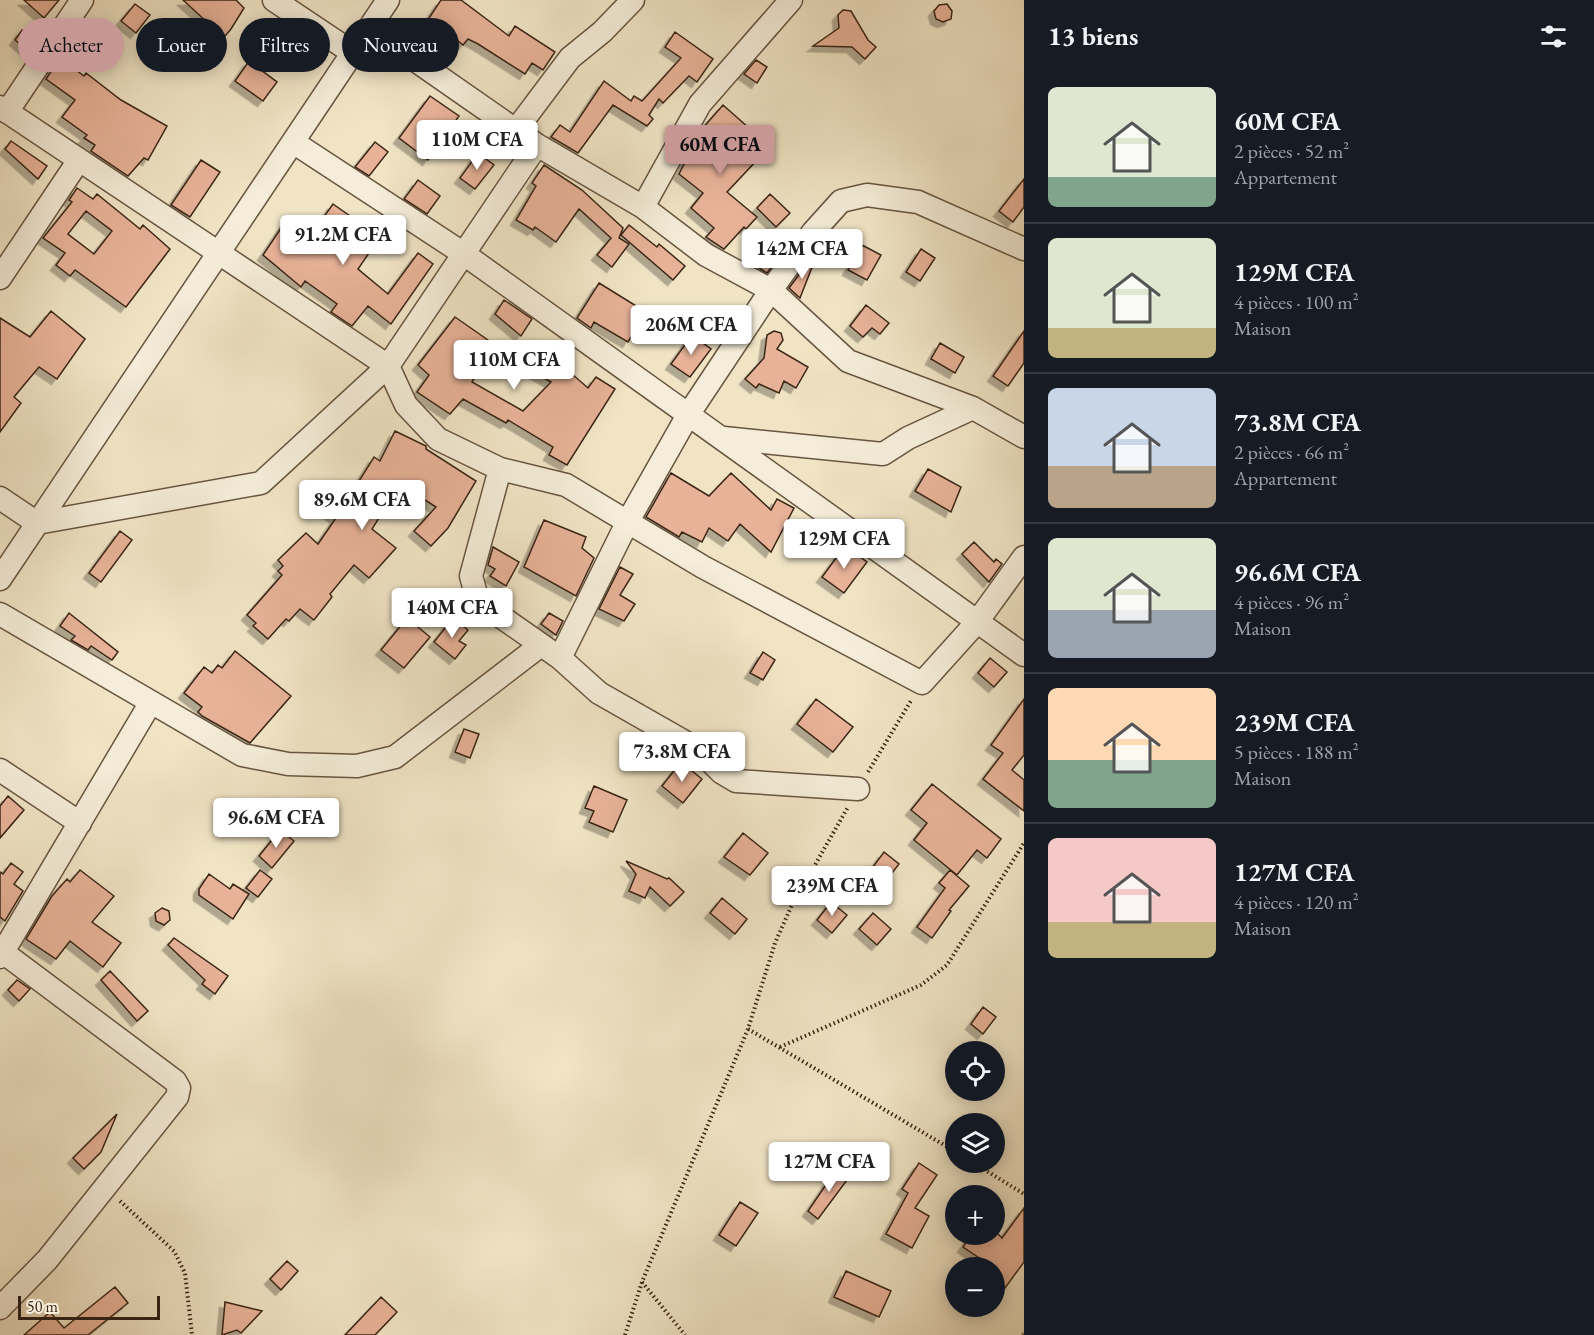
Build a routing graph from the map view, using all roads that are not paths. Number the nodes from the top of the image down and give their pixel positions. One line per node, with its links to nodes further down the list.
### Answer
1 (82, 0): 10 (street)
2 (274, 0): 7 (street)
3 (388, 0): 6 (street)
4 (633, 0): 11 (street)
5 (791, 0): 15 (street)
6 (376, 18)
7 (342, 45)
8 (342, 68): 12 (street)
9 (432, 72): 11 (street)
10 (3, 110): 14 (street)
11 (516, 130): 13 (street)
12 (292, 142): 17 (street); 18 (street)
13 (537, 145): 15 (street); 18 (street)
14 (79, 160): 17 (street); 19 (street)
15 (643, 207): 20 (street)
16 (1024, 249): 20 (street)
17 (218, 253): 21 (street); 29 (street)
18 (464, 254): 21 (street); 23 (street)
19 (0, 278)
20 (771, 290): 22 (street); 23 (street)
21 (388, 366): 26 (street); 29 (street)
22 (973, 408): 24 (street); 25 (street)
23 (688, 415): 25 (street); 28 (street)
24 (1024, 436)
25 (722, 438): 33 (street)
26 (501, 469): 28 (street); 34 (street)
27 (0, 498): 29 (street)
28 (628, 520): 33 (street); 36 (street)
29 (37, 523): 31 (street)
30 (1024, 556): 33 (street)
31 (0, 579)
32 (0, 614): 37 (street)
33 (977, 622): 35 (street)
34 (541, 645): 36 (street); 37 (street)
35 (1024, 655)
36 (560, 658): 39 (street)
37 (151, 702): 40 (street)
38 (0, 770): 40 (street)
39 (858, 789)
40 (80, 824): 41 (street)
41 (8, 927): 42 (street)
42 (2, 955): 43 (street)
43 (0, 1308)

